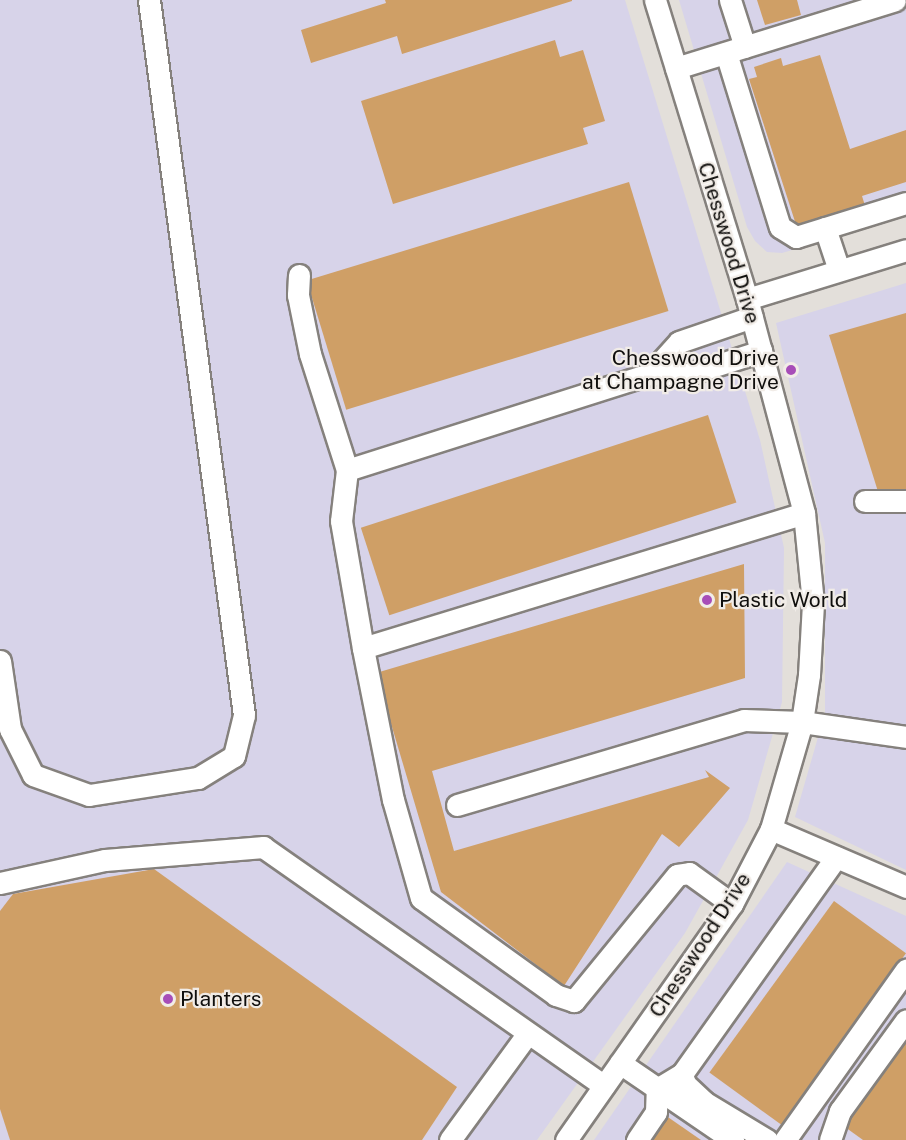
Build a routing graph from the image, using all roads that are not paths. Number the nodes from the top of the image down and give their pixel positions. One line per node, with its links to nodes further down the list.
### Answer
1 (149, 0): 20 (street)
2 (655, 0): 6 (street, Chesswood Drive)
3 (730, 0): 5 (street)
4 (896, 0): 5 (street)
5 (735, 50): 6 (street); 8 (street)
6 (676, 68): 12 (street, Chesswood Drive)
7 (906, 203): 8 (street)
8 (825, 228): 10 (street)
9 (906, 250): 10 (street)
10 (839, 270): 12 (street)
11 (299, 275): 15 (street)
12 (749, 308): 13 (street, Chesswood Drive); 14 (street)
13 (761, 351): 14 (street); 18 (street, Chesswood Drive)
14 (650, 374): 15 (street)
15 (347, 470): 19 (street)
16 (865, 501): 17 (street)
17 (906, 501)
18 (804, 513): 19 (street); 21 (street, Chesswood Drive)
19 (363, 648): 28 (street)
20 (0, 662)
21 (802, 722): 22 (street); 23 (street); 24 (street, Chesswood Drive)
22 (906, 737)
23 (457, 805)
24 (771, 829): 25 (street); 28 (street, Chesswood Drive)
25 (836, 857): 27 (street); 33 (street)
26 (0, 883): 31 (street)
27 (906, 887)
28 (732, 904): 32 (street, Chesswood Drive)
29 (906, 970): 41 (street)
30 (906, 1020): 42 (street)
31 (528, 1033): 34 (street); 36 (street)
32 (620, 1063): 34 (street, Chesswood Drive); 35 (street)
33 (682, 1074): 35 (street); 40 (street)
34 (604, 1086): 37 (street, Chesswood Drive)
35 (657, 1089): 38 (street); 39 (street)
36 (450, 1140)
37 (567, 1140)
38 (637, 1140)
39 (733, 1140)
40 (767, 1140)
41 (785, 1140)
42 (830, 1140)

